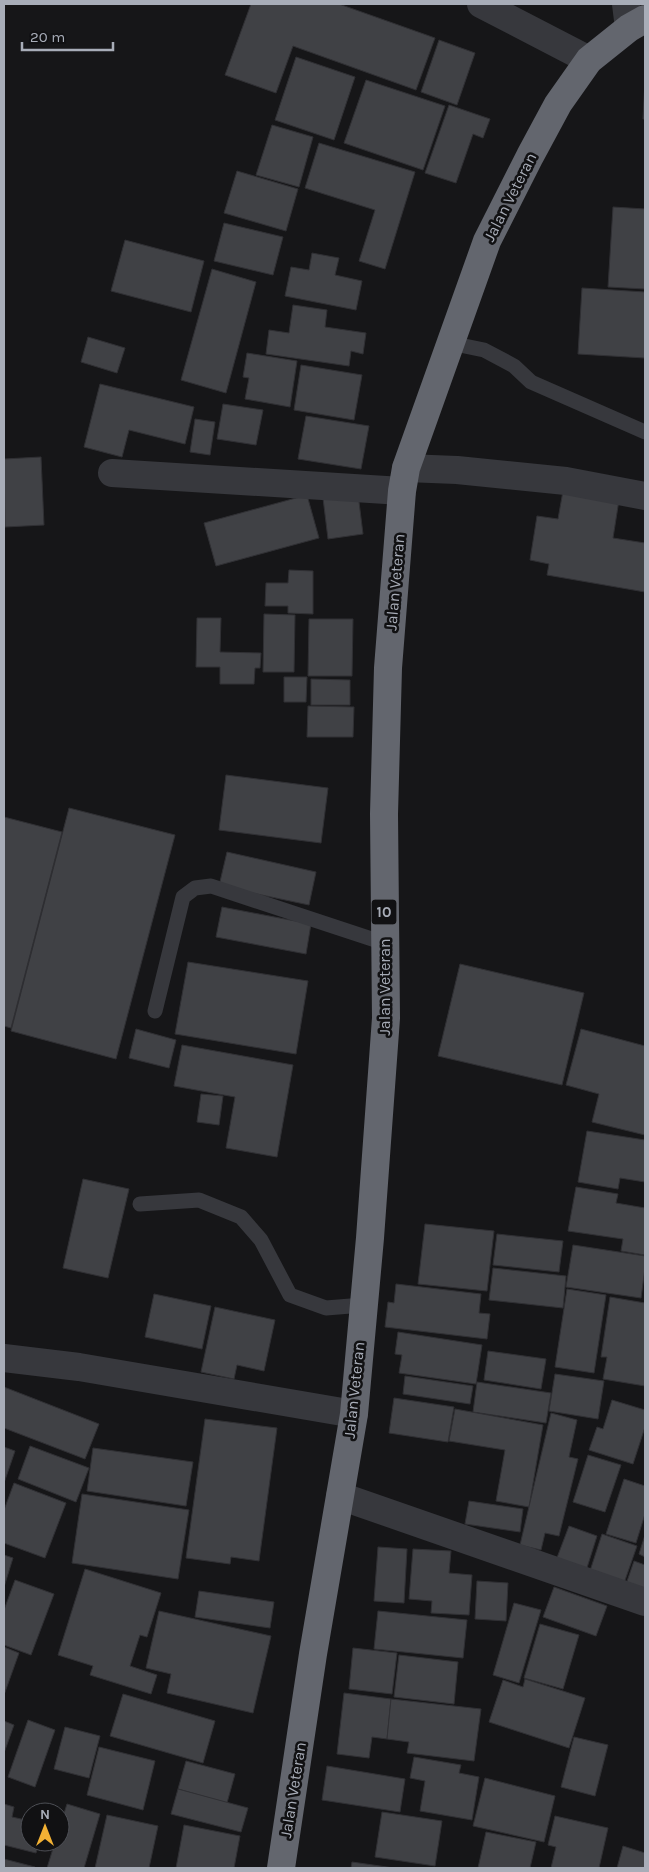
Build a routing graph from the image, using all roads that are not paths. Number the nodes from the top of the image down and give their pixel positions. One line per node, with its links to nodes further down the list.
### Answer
1 (481, 4): 3 (street)
2 (633, 17): 3 (highway, Jalan Veteran / 10)
3 (589, 60): 4 (highway, Jalan Veteran / 10)
4 (450, 344): 5 (lane); 7 (highway, Jalan Veteran / 10)
5 (645, 432)
6 (112, 473): 7 (street)
7 (404, 480): 8 (street); 9 (highway, Jalan Veteran / 10)
8 (645, 496)
9 (384, 943): 10 (lane); 12 (highway, Jalan Veteran / 10)
10 (155, 1011)
11 (140, 1204): 12 (lane)
12 (363, 1305): 14 (highway, Jalan Veteran / 10)
13 (4, 1358): 14 (street)
14 (354, 1414): 15 (highway, Jalan Veteran / 10)
15 (340, 1496): 16 (street); 17 (highway, Jalan Veteran / 10)
16 (645, 1602)
17 (281, 1868)

